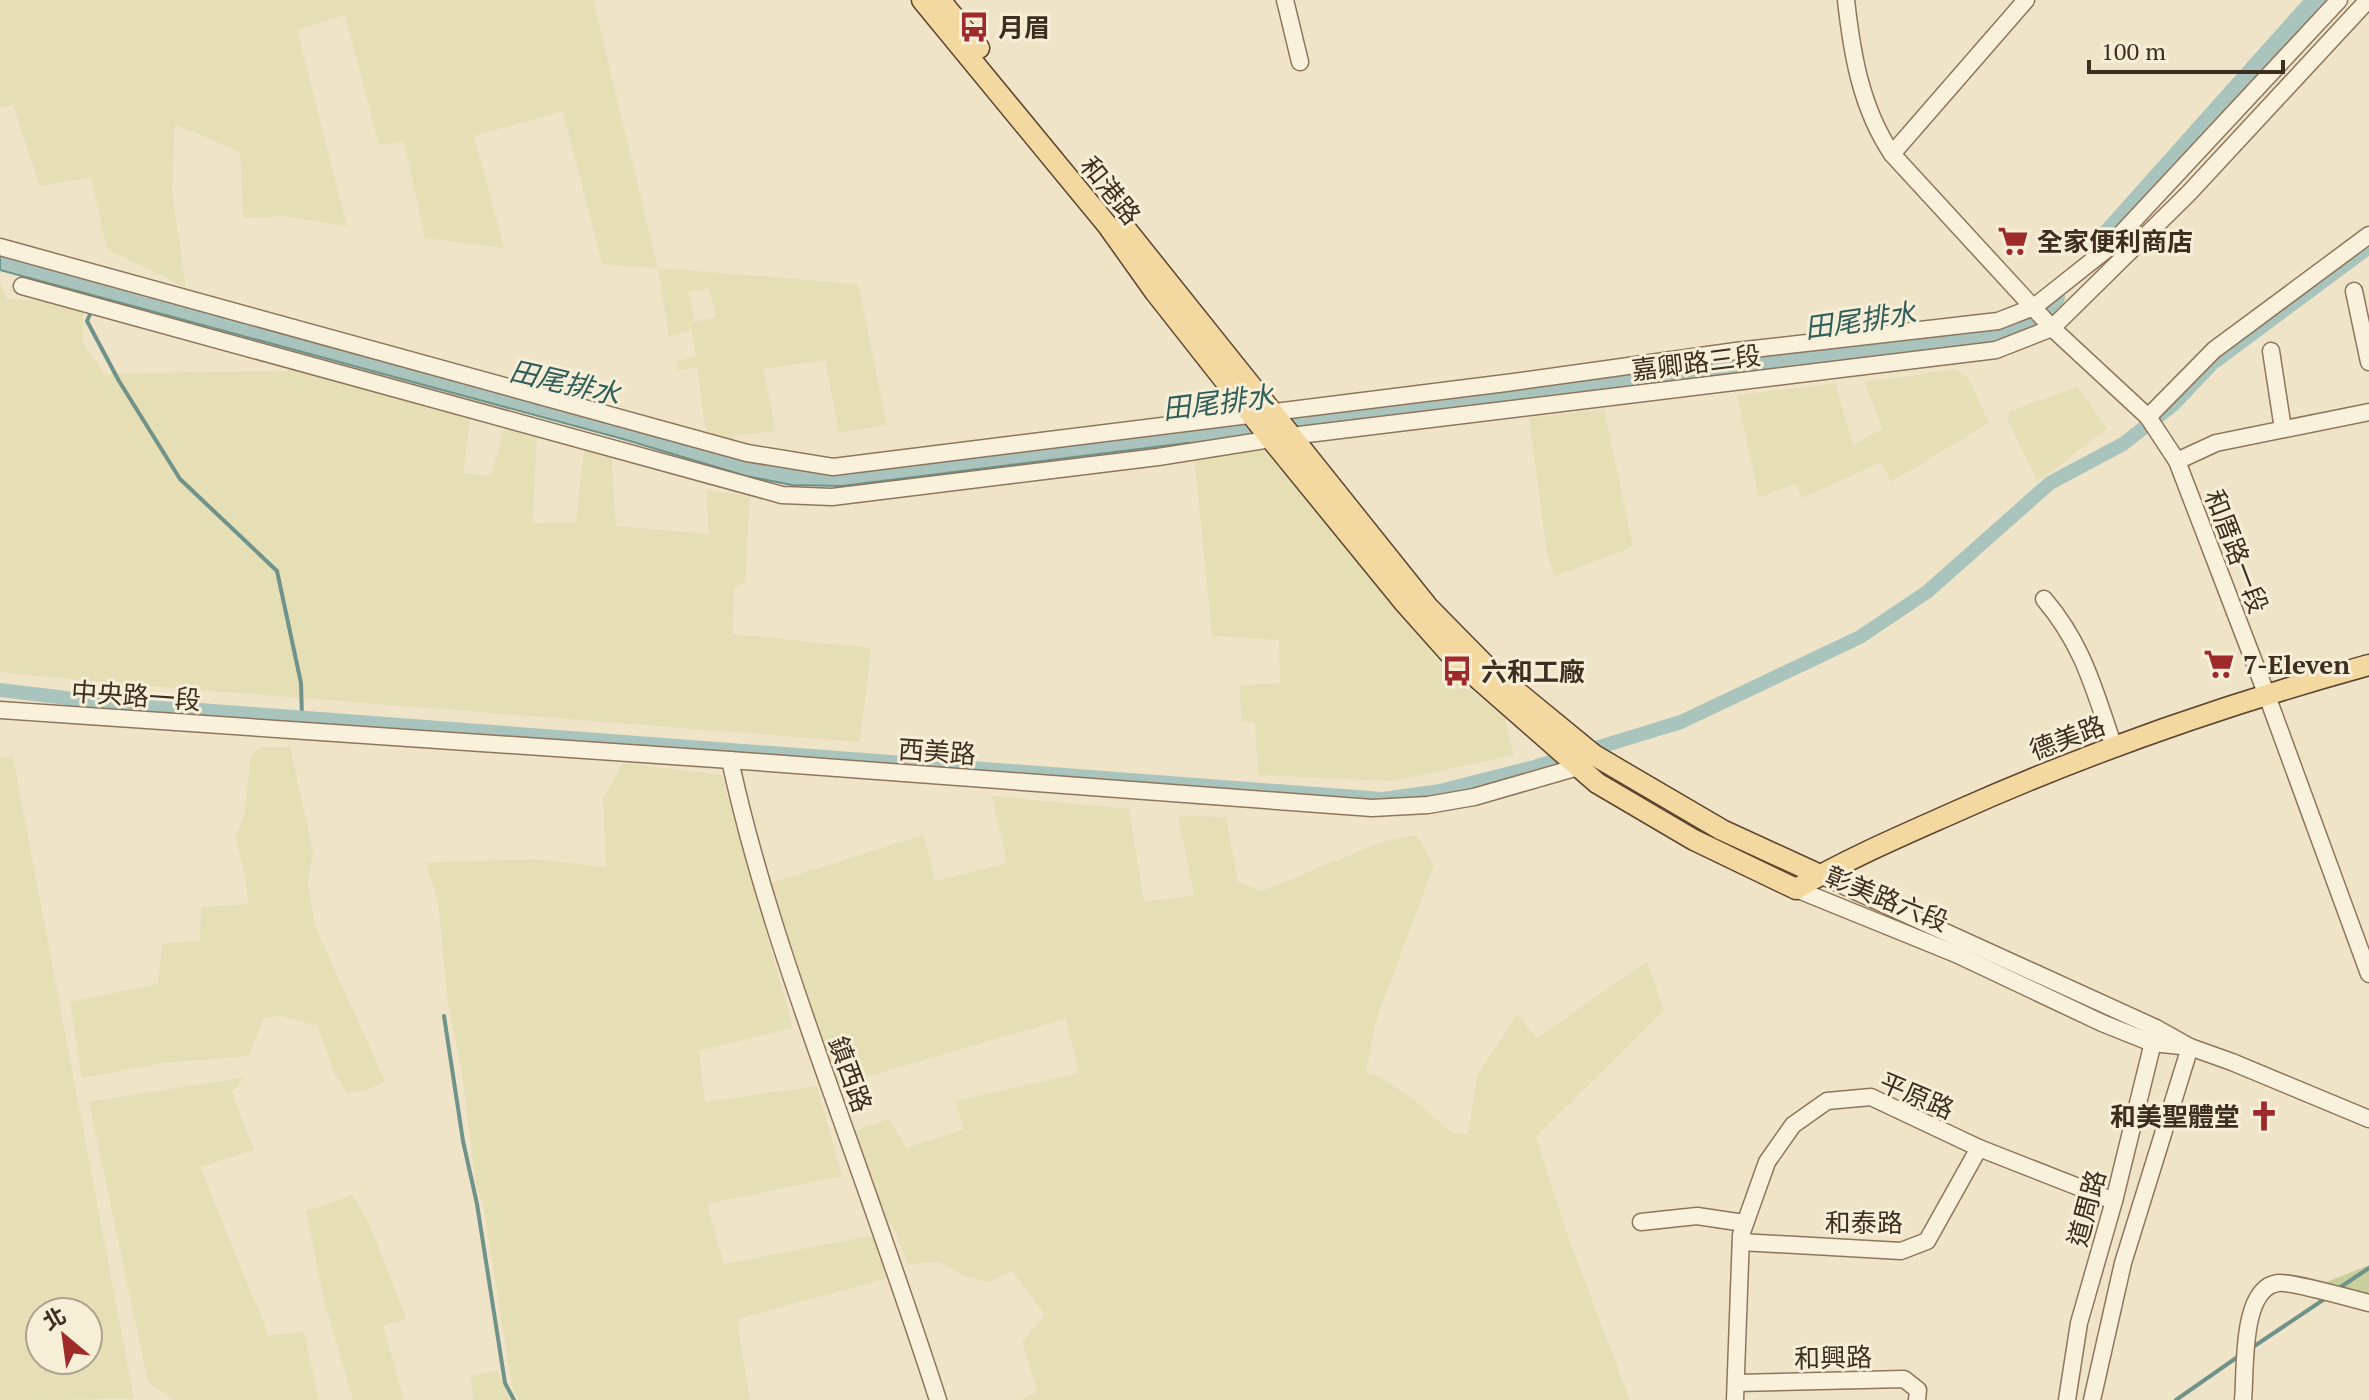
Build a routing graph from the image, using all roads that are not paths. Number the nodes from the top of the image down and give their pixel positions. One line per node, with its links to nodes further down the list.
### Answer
1 (922, 0): 20 (main road, 和港路)
2 (940, 0): 20 (main road, 和港路)
3 (1285, 0): 8 (street)
4 (1846, 0): 9 (street)
5 (2026, 0): 9 (street)
6 (2339, 0): 14 (street, 嘉卿路三段)
7 (2368, 0): 15 (street, 嘉卿路三段)
8 (1300, 62)
9 (1892, 154): 14 (street)
10 (2369, 235): 19 (street)
11 (0, 247): 23 (street)
12 (22, 286): 24 (street)
13 (2354, 291): 17 (street)
14 (2034, 307): 15 (street, 和厝路一段); 20 (street, 嘉卿路三段)
15 (2049, 324): 19 (street, 和厝路一段); 20 (street, 嘉卿路三段)
16 (2271, 351): 21 (street)
17 (2369, 362)
18 (2369, 412): 21 (street)
19 (2148, 417): 22 (street, 和厝路一段)
20 (1270, 424): 23 (street); 24 (street); 31 (main road, 和港路)
21 (2283, 429): 22 (street)
22 (2177, 461): 27 (street, 和厝路一段)
23 (833, 467): 24 (street)
24 (832, 497)
25 (2044, 599): 30 (street)
26 (2369, 665): 27 (main road, 德美路)
27 (2266, 693): 30 (main road, 德美路); 37 (street, 和厝路一段)
28 (0, 710): 29 (street, 中央路一段)
29 (268, 729): 32 (street, 西美路)
30 (2114, 747): 35 (main road, 德美路)
31 (1580, 754): 32 (street, 西美路); 33 (main road, 彰美路六段); 34 (main road, 彰美路六段)
32 (730, 760): 48 (street, 鎮西路)
33 (1705, 820): 34 (main road); 35 (main road, 彰美路六段)
34 (1694, 840): 36 (main road, 彰美路六段)
35 (1820, 875): 36 (main road, 德美路); 38 (street, 彰美路六段)
36 (1796, 889): 38 (street, 彰美路六段)
37 (2369, 974)
38 (2154, 1036): 39 (street, 彰美路六段); 42 (street, 道周路)
39 (2190, 1047): 40 (street, 彰美路六段); 51 (street, 道周路)
40 (2369, 1119)
41 (1979, 1148): 42 (street, 平原路); 44 (street, 平原路); 45 (street, 和泰路)
42 (2114, 1201): 50 (street, 道周路)
43 (1641, 1222): 44 (street)
44 (1744, 1223): 45 (street, 平原路)
45 (1741, 1242): 47 (street, 平原路)
46 (2369, 1303): 52 (street)
47 (1735, 1392): 49 (street, 和興路)
48 (938, 1400)
49 (1917, 1400)
50 (2067, 1400)
51 (2092, 1400)
52 (2243, 1400)

